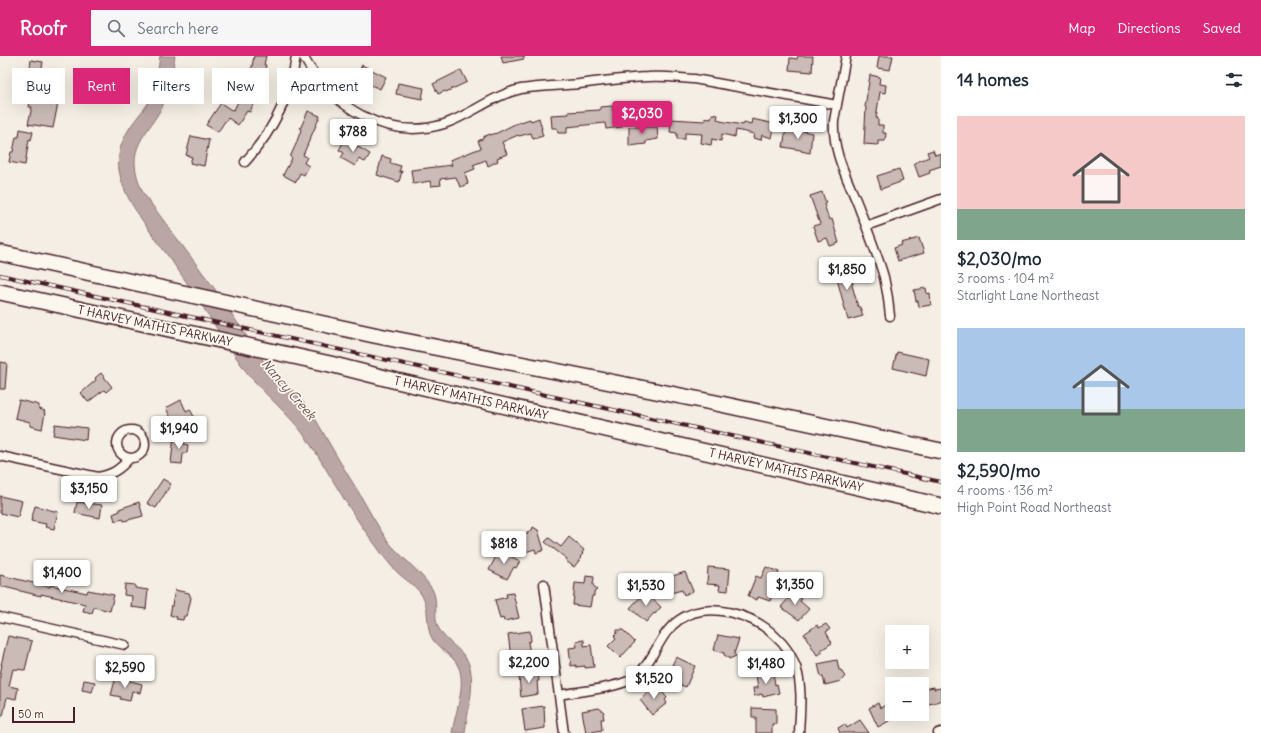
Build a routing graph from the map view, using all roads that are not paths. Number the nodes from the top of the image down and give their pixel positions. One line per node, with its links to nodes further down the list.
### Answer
1 (296, 56): 5 (street)
2 (303, 56): 4 (street)
3 (846, 56): 4 (street)
4 (837, 105): 7 (street)
5 (245, 162)
6 (941, 200): 7 (street)
7 (866, 226): 10 (street)
8 (0, 253): 11 (highway)
9 (0, 292): 14 (highway, T HARVEY MATHIS PARKWAY)
10 (890, 316)
11 (941, 451)
12 (0, 456): 13 (street)
13 (130, 458)
14 (941, 506)
15 (544, 584): 18 (street)
16 (0, 616): 17 (street)
17 (125, 645)
18 (559, 695): 19 (street); 20 (street)
19 (564, 733)
20 (800, 733)

